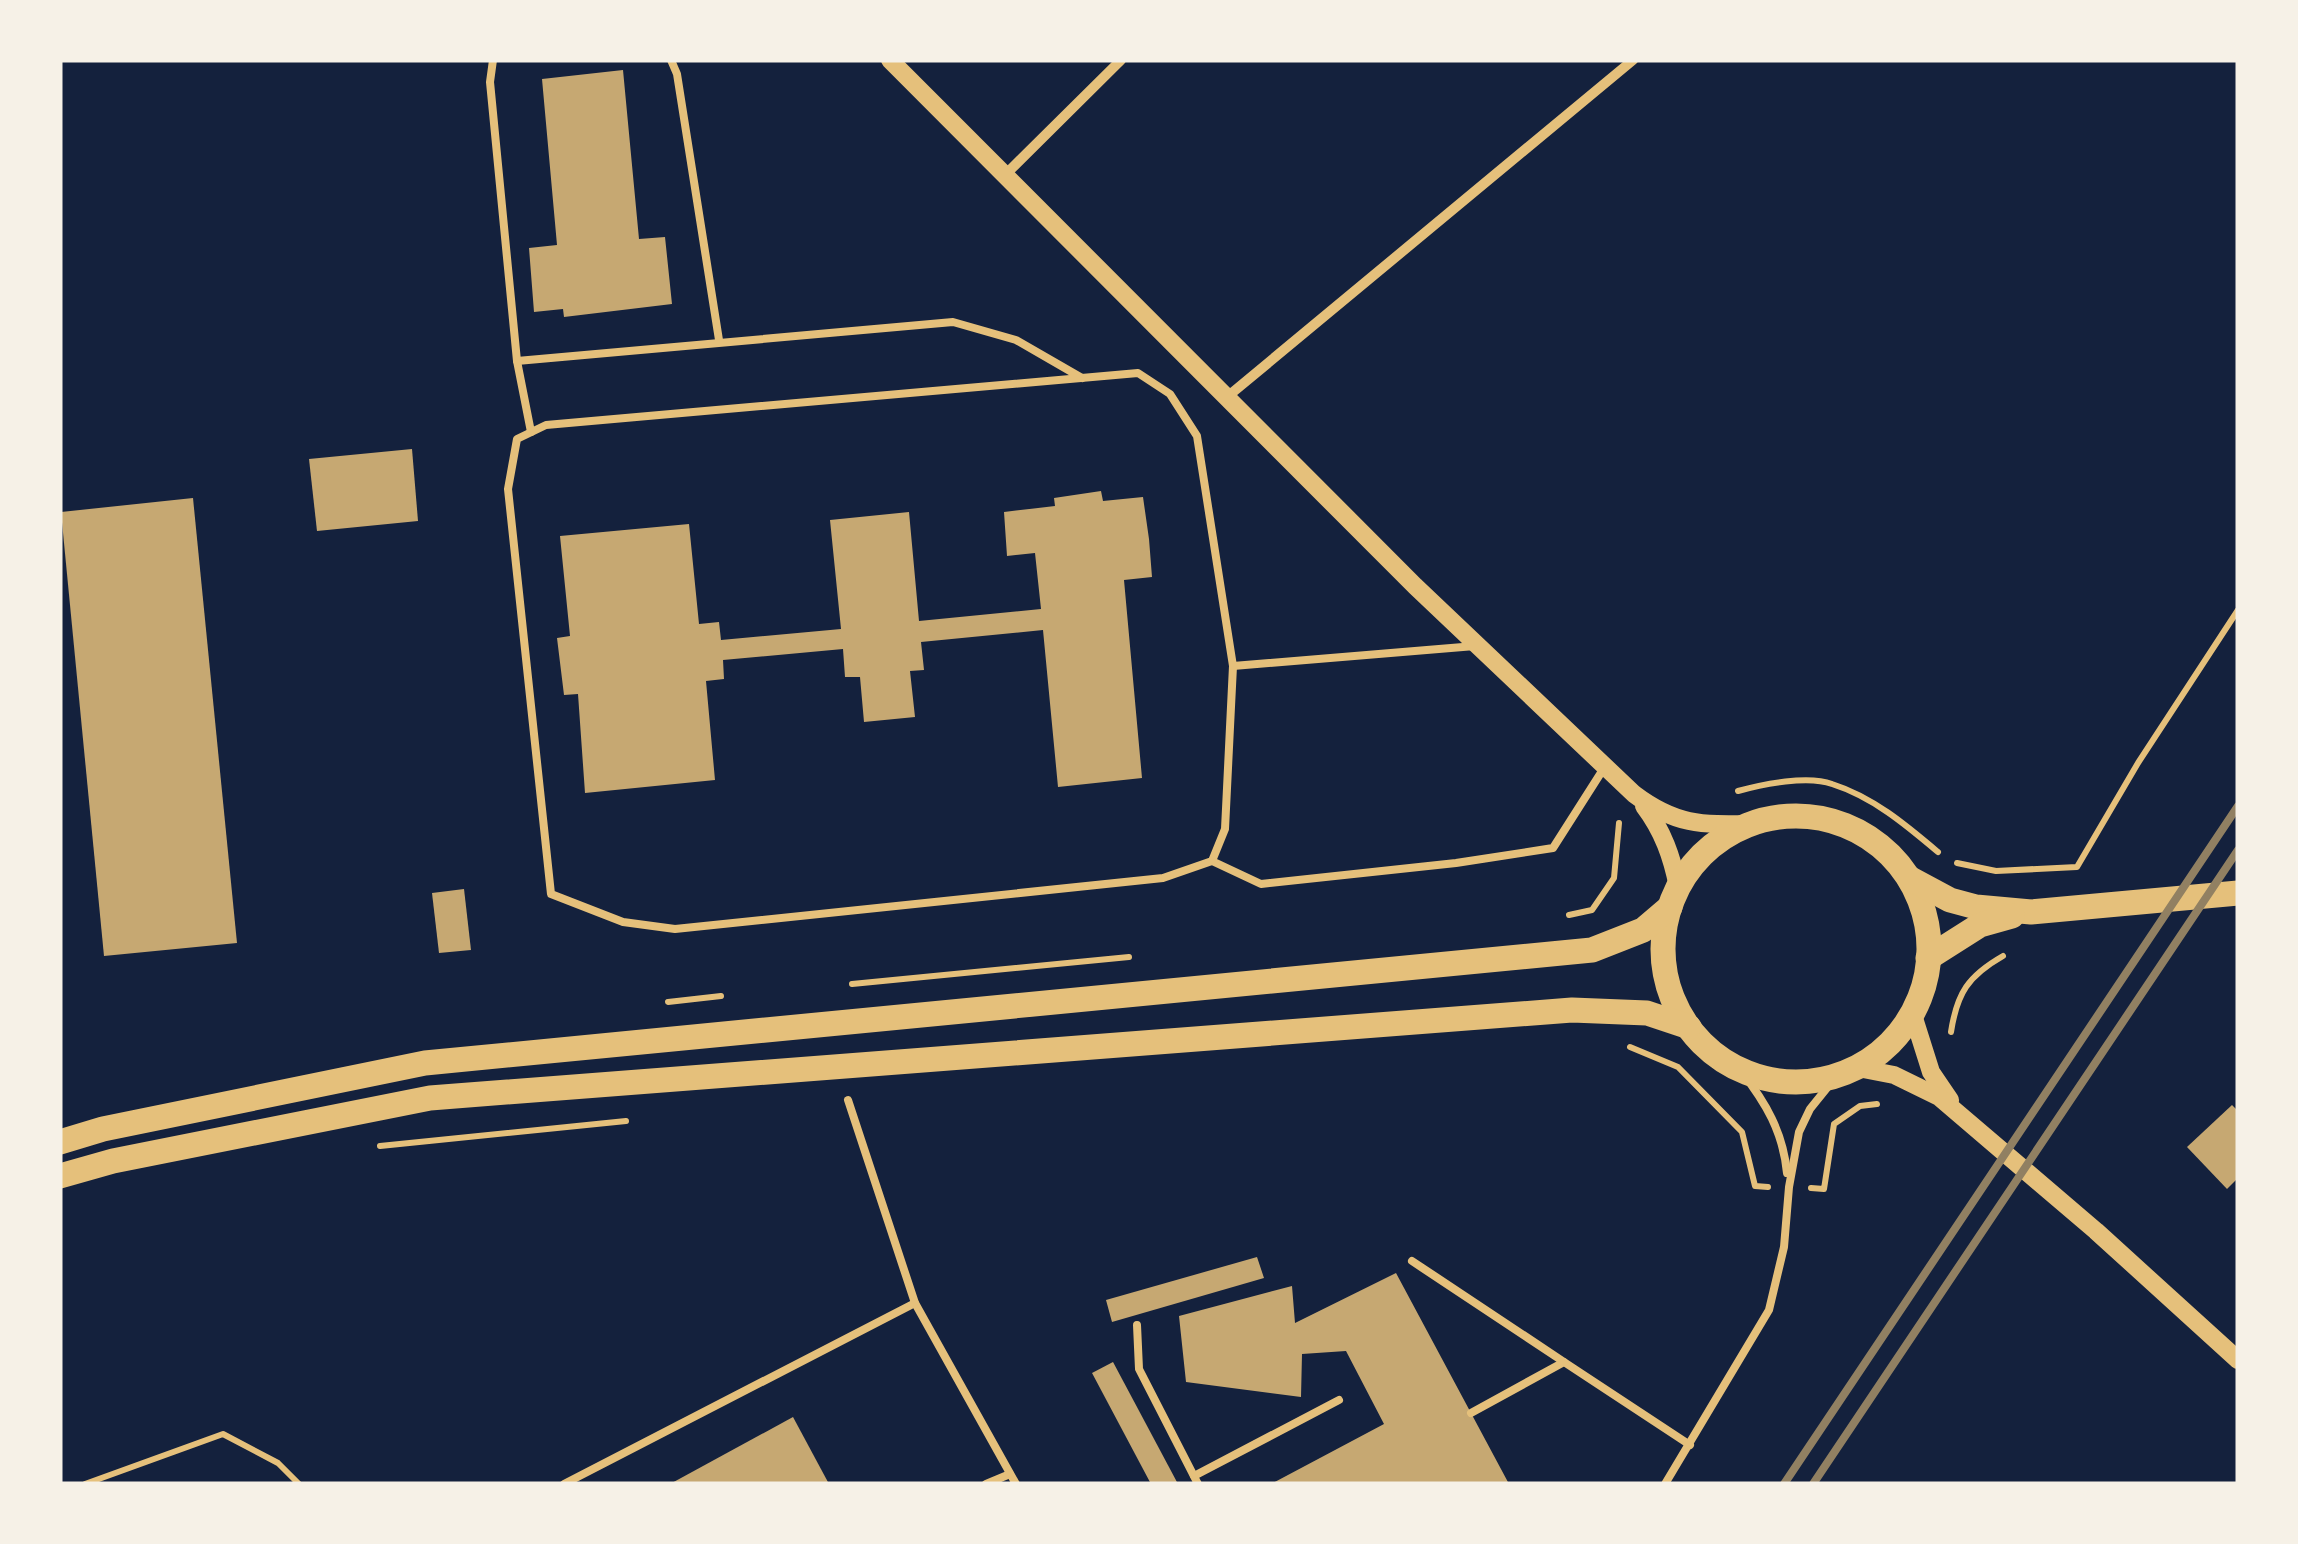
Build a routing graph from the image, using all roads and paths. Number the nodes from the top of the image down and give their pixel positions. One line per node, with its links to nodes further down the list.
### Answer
1 (493, 60): 8 (lane)
2 (671, 60): 7 (lane)
3 (890, 60): 6 (street)
4 (1122, 60): 6 (street)
5 (1633, 60): 10 (street)
6 (1005, 175): 10 (street)
7 (720, 340): 8 (lane); 9 (lane)
8 (517, 361): 11 (lane)
9 (1082, 378): 11 (lane); 14 (lane)
10 (1226, 397): 13 (street)
11 (531, 432): 20 (lane)
12 (2238, 610): 17 (path)
13 (1475, 646): 14 (lane); 15 (street)
14 (1234, 666): 20 (lane)
15 (1604, 768): 16 (street); 20 (lane)
16 (1634, 794): 19 (street); 23 (street)
17 (1724, 795)
18 (1610, 814): 25 (path)
19 (1750, 824): 21 (main road); 23 (main road)
20 (1212, 861)
21 (1909, 878): 24 (main road); 26 (main road)
22 (2238, 893): 24 (main road)
23 (1674, 897): 28 (main road); 37 (main road)
24 (2031, 912): 26 (main road); 29 (path)
25 (1562, 916)
26 (1928, 958): 27 (main road)
27 (1913, 1015): 32 (main road); 35 (street)
28 (1689, 1027): 31 (main road); 39 (main road)
29 (1949, 1039)
30 (1628, 1047): 40 (path)
31 (1741, 1071): 32 (main road); 41 (lane)
32 (1846, 1073): 35 (street); 41 (lane)
33 (848, 1100): 44 (lane)
34 (1878, 1104): 42 (path)
35 (1963, 1116): 46 (street)
36 (628, 1121): 38 (path)
37 (60, 1142)
38 (377, 1146)
39 (60, 1176)
40 (1755, 1186)
41 (1789, 1187): 50 (lane)
42 (1824, 1189)
43 (1412, 1260): 47 (lane)
44 (915, 1303): 51 (lane); 55 (lane)
45 (1137, 1325): 52 (lane)
46 (2238, 1360)
47 (1564, 1362): 49 (lane); 50 (lane)
48 (1340, 1400): 52 (lane)
49 (1471, 1413)
50 (1690, 1445): 58 (lane)
51 (1010, 1474): 56 (lane); 57 (lane)
52 (1196, 1480)
53 (85, 1484): 54 (path)
54 (299, 1484)
55 (564, 1484)
56 (986, 1484)
57 (1016, 1484)
58 (1665, 1484)

